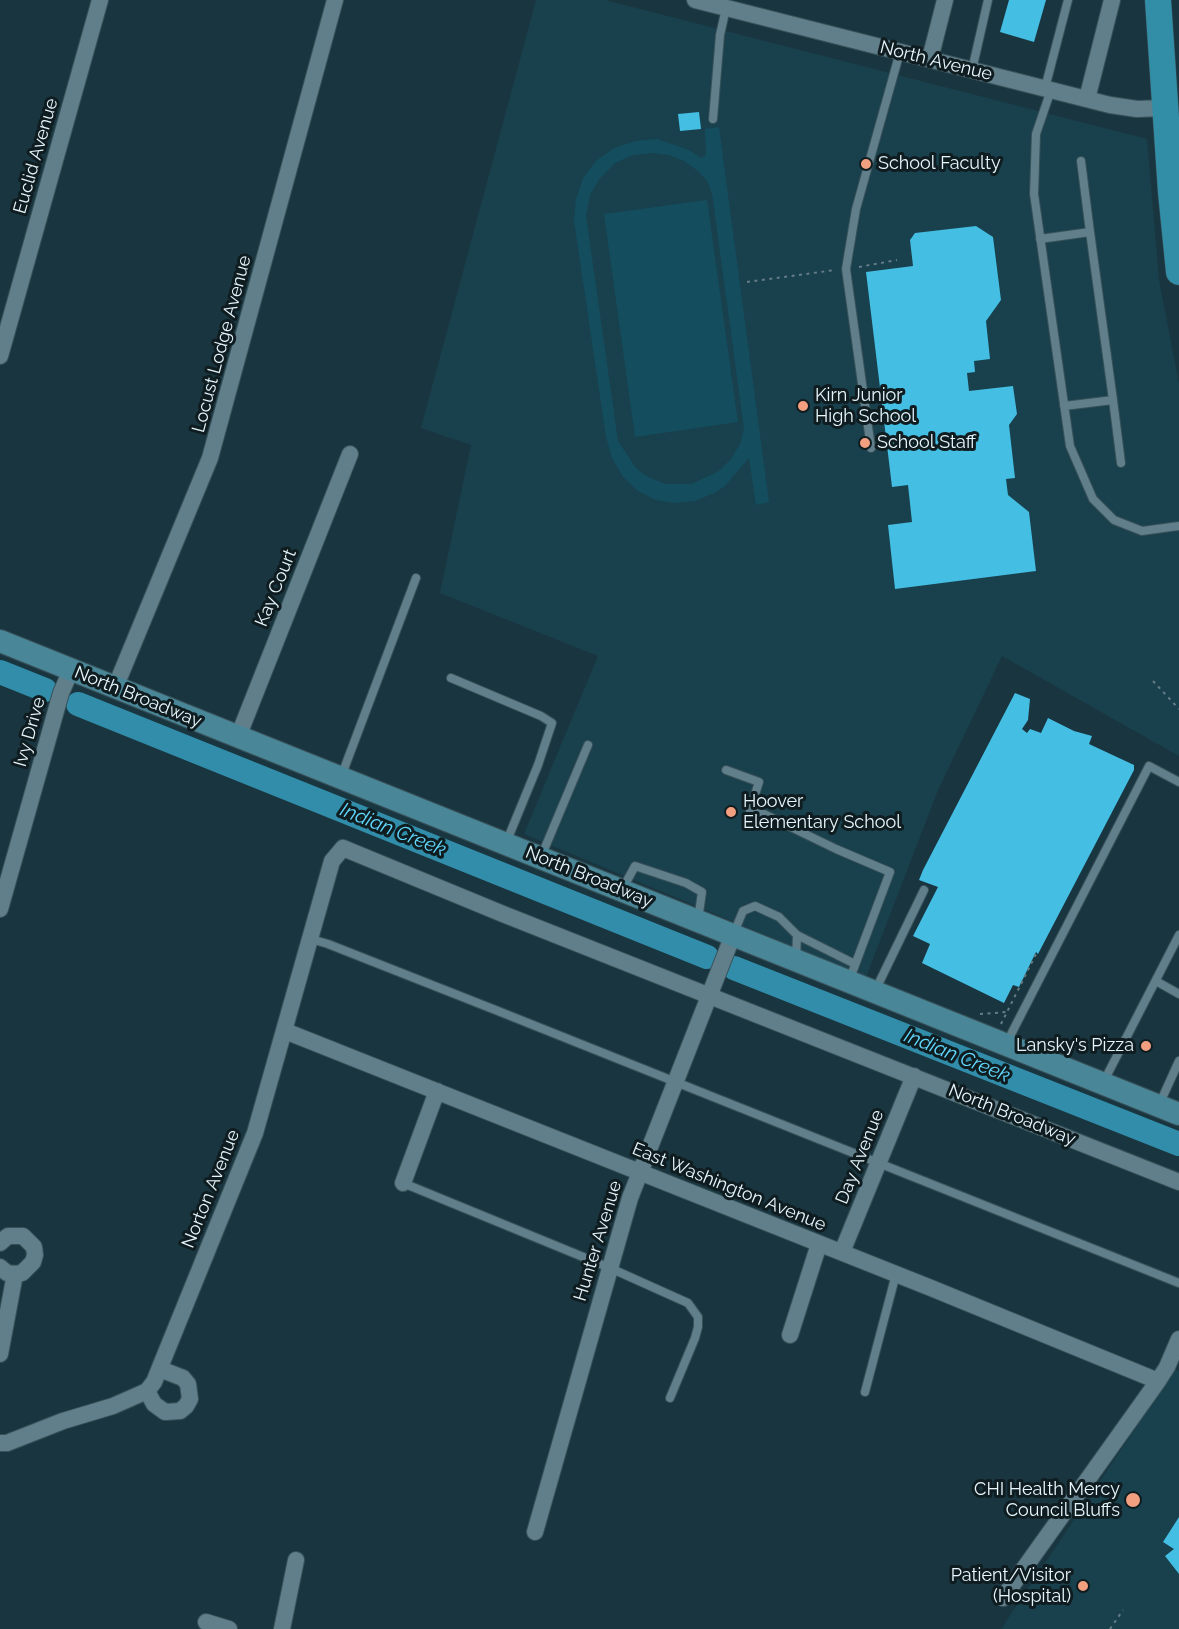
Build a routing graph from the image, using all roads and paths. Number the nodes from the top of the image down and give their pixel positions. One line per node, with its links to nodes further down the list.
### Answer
1 (100, 0): 24 (street, Euclid Avenue)
2 (335, 0): 36 (street, Locust Lodge Avenue)
3 (695, 0): 9 (street, North Avenue)
4 (945, 0): 11 (street)
5 (988, 0): 12 (lane)
6 (1068, 0): 13 (lane)
7 (1113, 0): 14 (street)
8 (1158, 0): 15 (main road)
9 (726, 8): 10 (street, North Avenue); 16 (lane)
10 (900, 52): 11 (street, North Avenue); 21 (lane)
11 (930, 59): 12 (street, North Avenue)
12 (972, 70): 13 (street, North Avenue)
13 (1048, 89): 14 (street, North Avenue); 19 (lane)
14 (1087, 99): 15 (street, North Avenue)
15 (1172, 107): 22 (main road)
16 (713, 119)
17 (1081, 161): 18 (lane)
18 (1090, 231): 19 (lane); 25 (lane)
19 (1040, 239): 26 (lane)
20 (897, 260): 21 (path)
21 (846, 269): 23 (path); 27 (lane)
22 (1179, 272)
23 (747, 282)
24 (0, 354)
25 (1113, 400): 26 (lane); 29 (lane)
26 (1064, 406): 30 (lane)
27 (871, 447)
28 (350, 454): 38 (street, Kay Court)
29 (1121, 463)
30 (1179, 526)
31 (416, 578): 41 (lane)
32 (0, 641): 33 (main road, North Broadway)
33 (71, 670): 36 (main road, North Broadway); 48 (street, Ivy Drive)
34 (451, 678): 43 (lane)
35 (1153, 681): 37 (path)
36 (115, 688): 38 (main road, North Broadway)
37 (1179, 709)
38 (238, 737): 41 (main road, North Broadway)
39 (588, 745): 45 (lane)
40 (726, 770): 56 (lane)
41 (340, 778): 43 (main road, North Broadway)
42 (1179, 782): 64 (lane)
43 (506, 844): 45 (main road, North Broadway)
44 (343, 848): 53 (street, Norton Avenue); 60 (street, North Broadway)
45 (540, 858): 46 (main road, North Broadway)
46 (621, 890): 49 (main road, North Broadway); 49 (lane)
47 (924, 890): 58 (lane)
48 (0, 909)
49 (697, 921): 50 (main road, North Broadway)
50 (733, 935): 51 (lane); 55 (main road, North Broadway); 60 (street, Hunter Avenue)
51 (797, 935): 55 (lane); 56 (lane)
52 (1179, 935): 57 (lane)
53 (311, 939): 63 (street, Norton Avenue); 67 (lane)
54 (1036, 954): 61 (path)
55 (796, 960): 56 (main road, North Broadway)
56 (852, 973): 58 (main road, North Broadway)
57 (1156, 981): 59 (lane); 68 (lane)
58 (875, 992): 64 (main road, North Broadway)
59 (1179, 994)
60 (709, 996): 66 (street, North Broadway); 67 (street, Hunter Avenue)
61 (1007, 1012): 62 (path); 64 (path)
62 (971, 1015)
63 (285, 1031): 69 (street, East Washington Avenue); 85 (street, Norton Avenue)
64 (1003, 1035): 68 (main road, North Broadway)
65 (1179, 1061): 70 (lane)
66 (914, 1076): 71 (street, Day Avenue); 73 (street, North Broadway)
67 (674, 1082): 71 (lane); 72 (street, Hunter Avenue)
68 (1103, 1083): 70 (main road, North Broadway)
69 (438, 1091): 72 (street, East Washington Avenue); 74 (street)
70 (1169, 1109)
71 (878, 1164): 77 (street, Day Avenue); 81 (lane)
72 (639, 1172): 76 (street, East Washington Avenue); 78 (street, Hunter Avenue)
73 (1179, 1182)
74 (403, 1183): 78 (lane)
75 (0, 1243): 79 (street)
76 (819, 1244): 77 (street, East Washington Avenue); 82 (street)
77 (842, 1252): 80 (street, East Washington Avenue)
78 (610, 1268): 89 (lane); 91 (street, Hunter Avenue)
79 (7, 1271): 84 (street)
80 (896, 1274): 86 (street, East Washington Avenue); 88 (lane)
81 (1179, 1283)
82 (790, 1335)
83 (1179, 1339): 86 (street)
84 (0, 1354)
85 (160, 1369): 87 (street, Norton Avenue); 87 (street)
86 (1158, 1381): 93 (street)
87 (147, 1391): 90 (street)
88 (865, 1392)
89 (670, 1398)
90 (0, 1443)
91 (535, 1532)
92 (296, 1560): 97 (street)
93 (1003, 1598)
94 (1123, 1610): 98 (path)
95 (206, 1622): 96 (street)
96 (229, 1629)
97 (282, 1629)
98 (1110, 1629)

